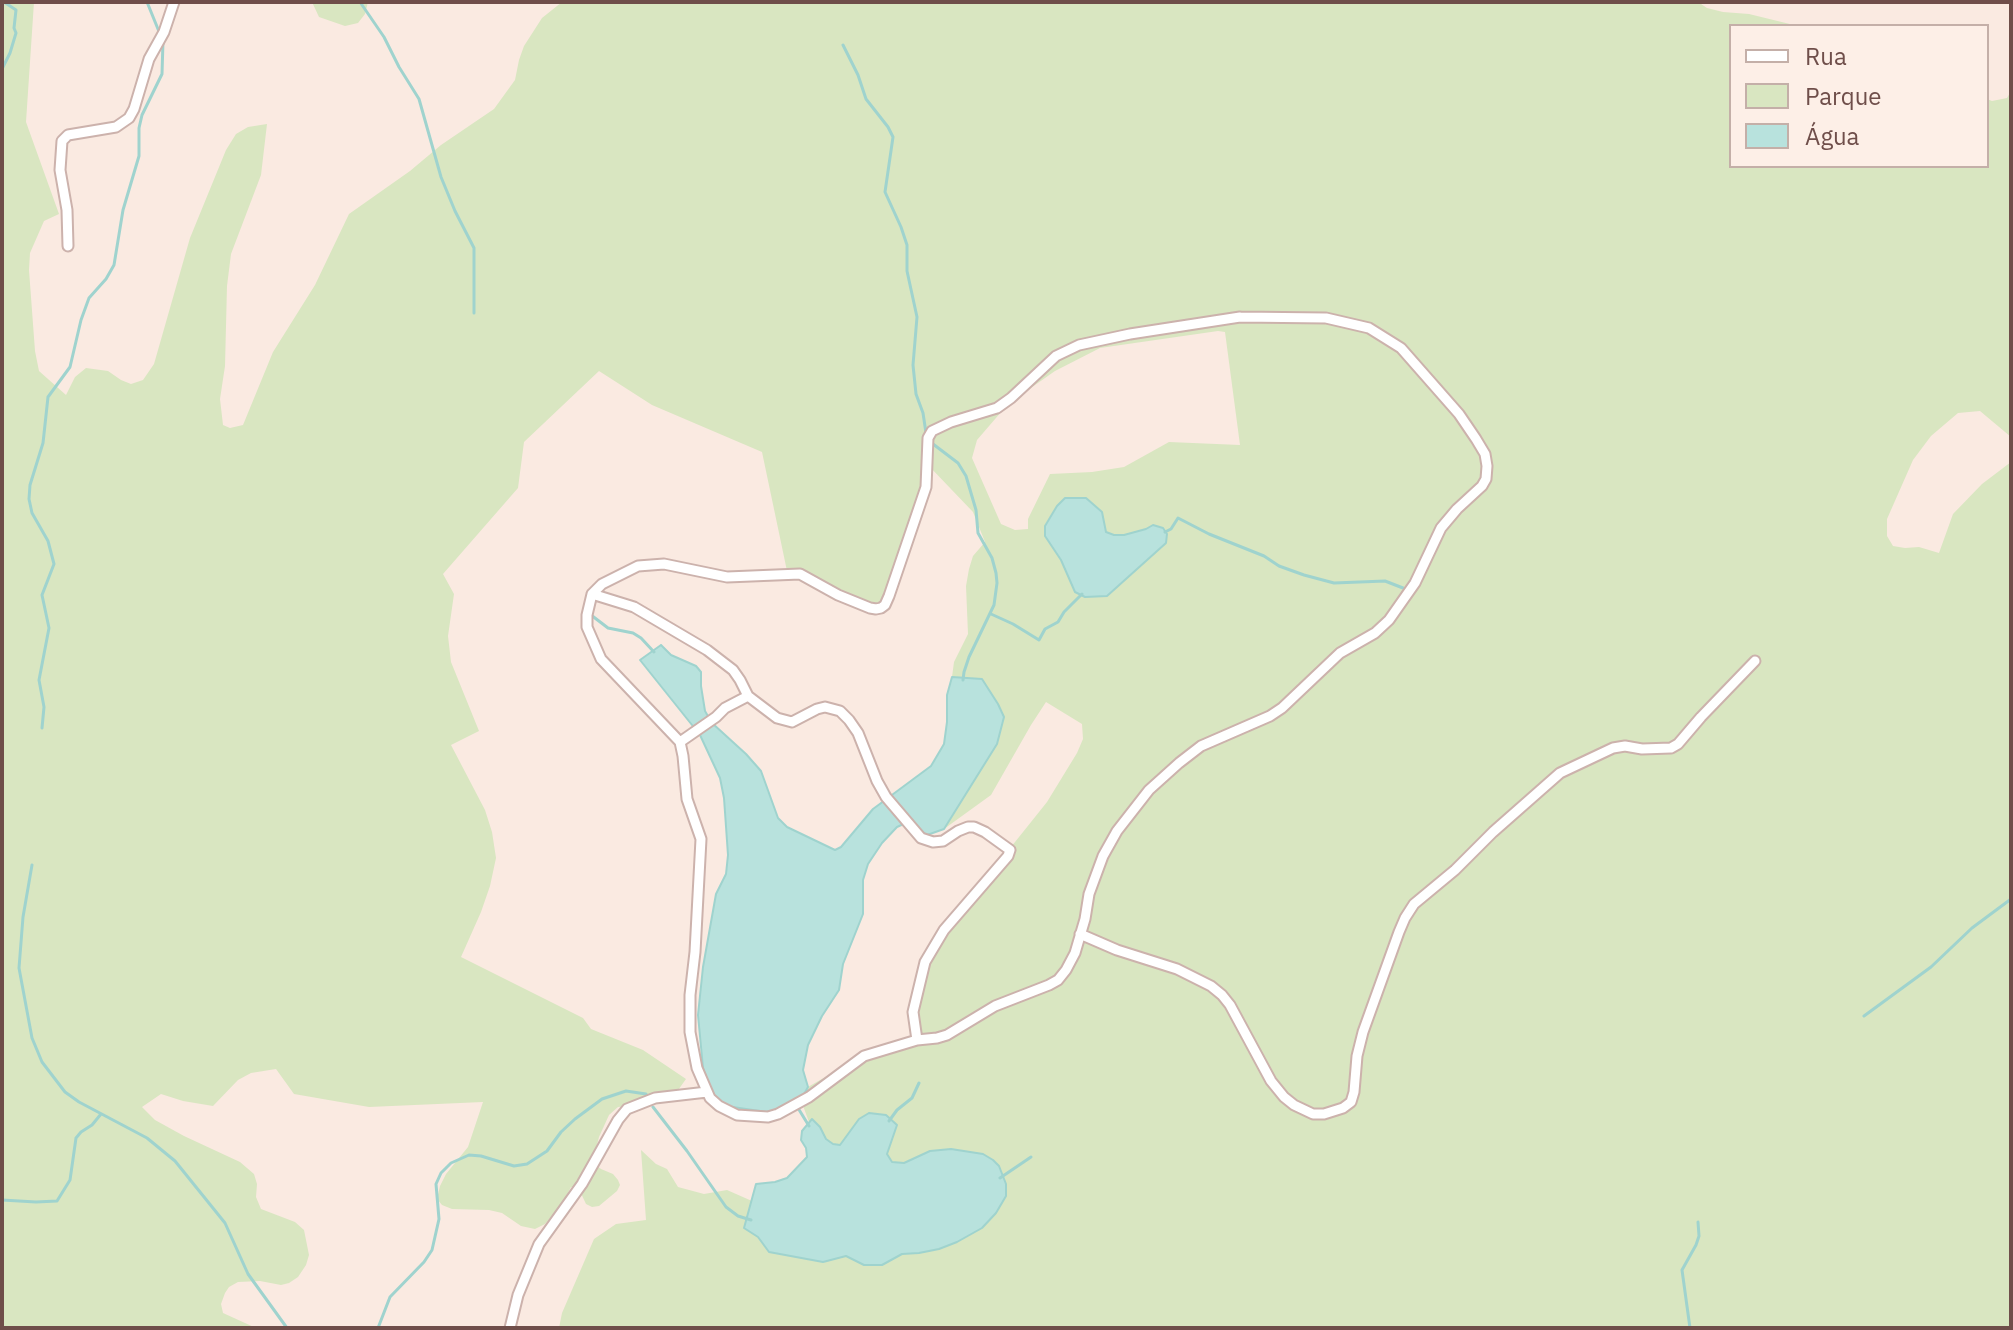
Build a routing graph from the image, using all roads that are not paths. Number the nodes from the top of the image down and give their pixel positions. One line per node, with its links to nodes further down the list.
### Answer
1 (174, 2): 2 (street)
2 (68, 246)
3 (592, 594): 5 (street); 6 (street); 7 (street)
4 (1755, 661): 7 (street)
5 (748, 696): 6 (street); 8 (street)
6 (680, 742): 9 (street)
7 (1080, 934): 8 (street)
8 (917, 1040): 9 (street)
9 (707, 1092): 10 (street)
10 (510, 1328)

